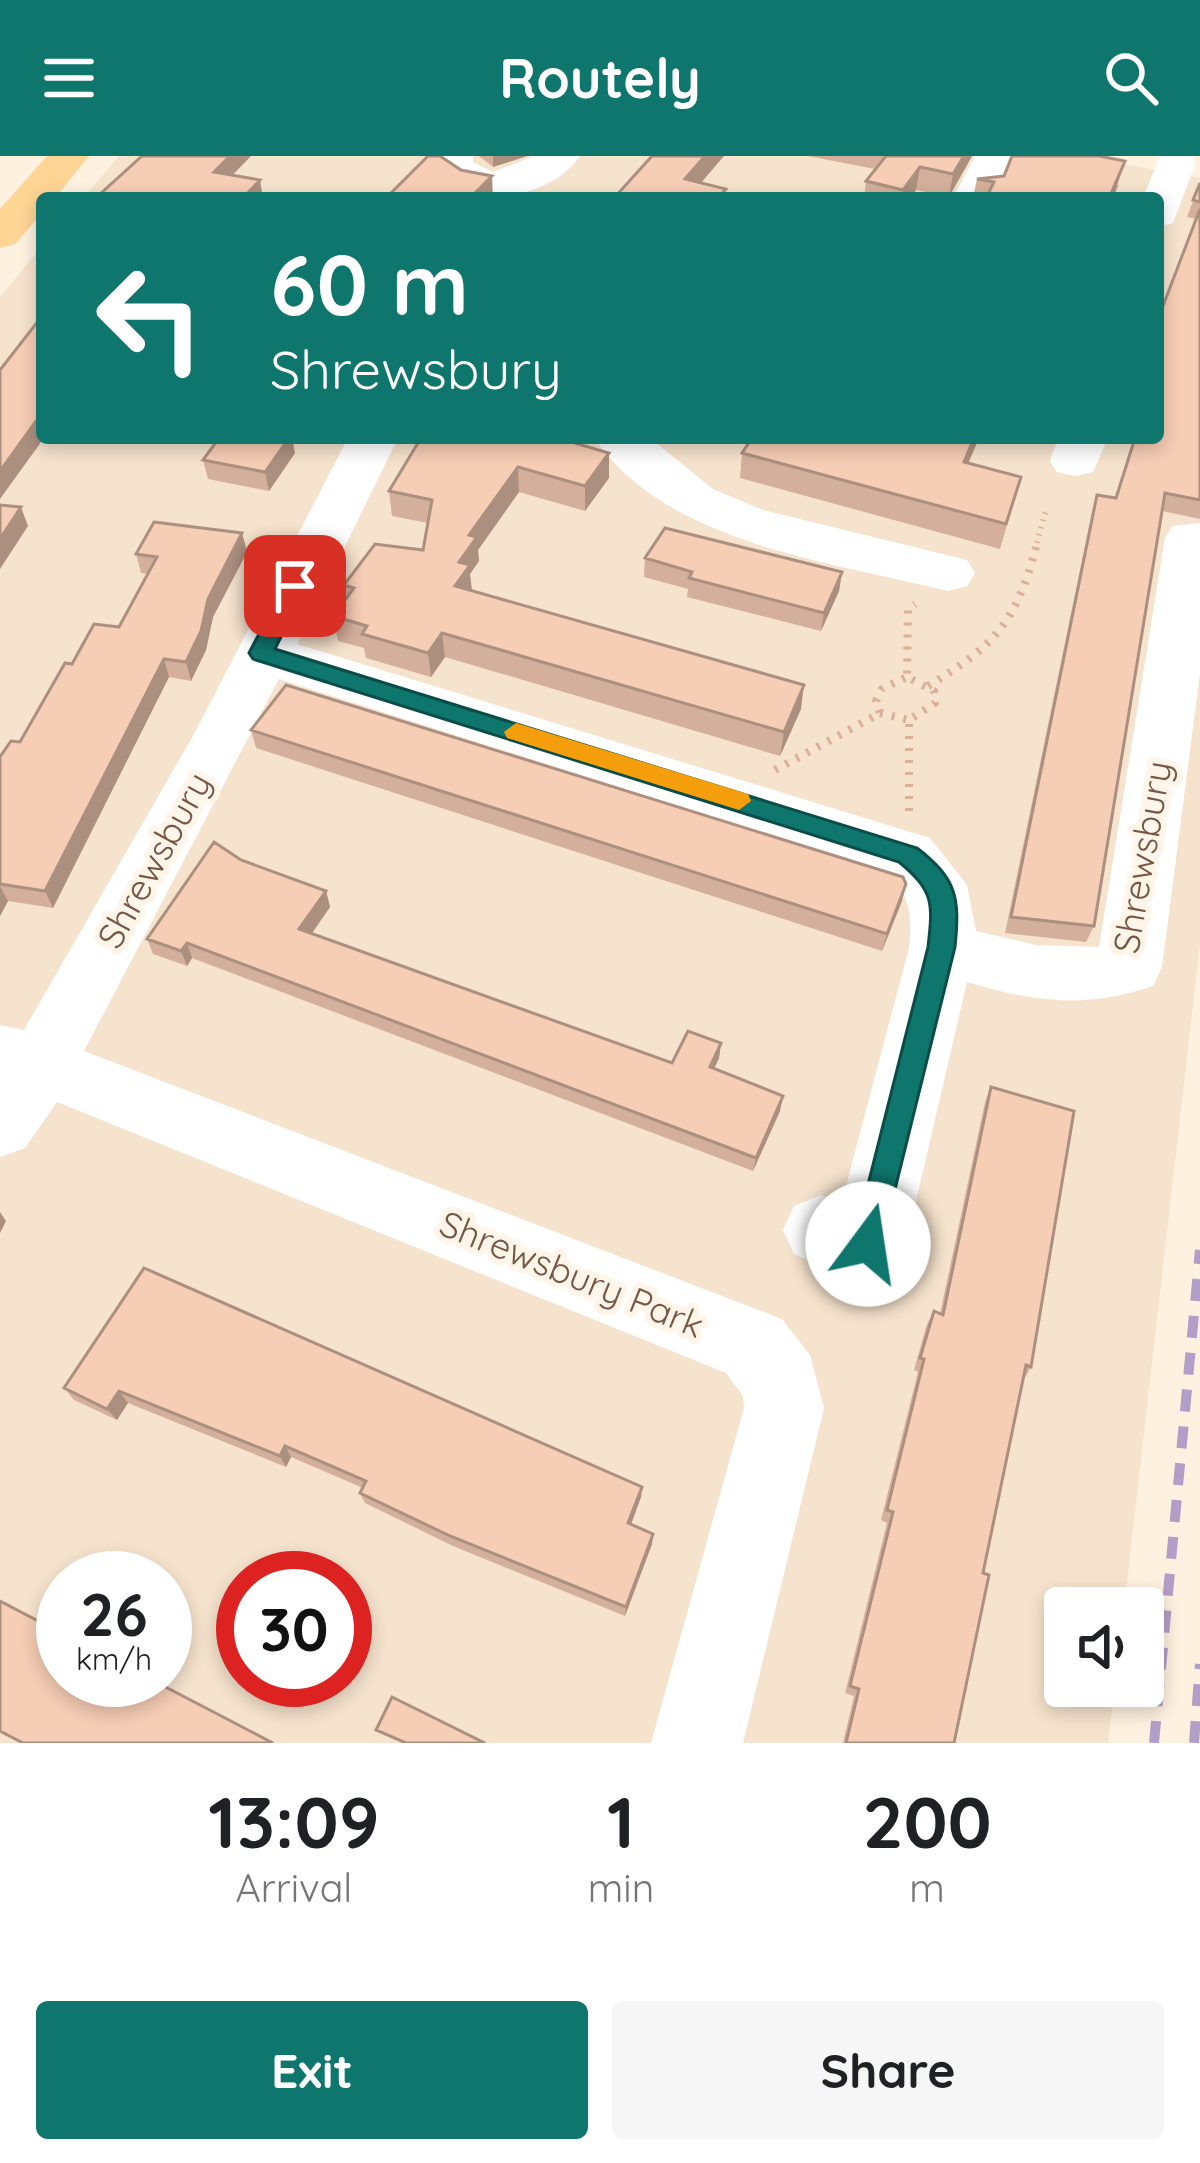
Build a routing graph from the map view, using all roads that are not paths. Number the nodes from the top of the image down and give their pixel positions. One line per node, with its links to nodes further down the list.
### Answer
1 (69, 156): 6 (main road)
2 (994, 156): 8 (street)
3 (454, 158): 4 (street)
4 (580, 159): 7 (street)
5 (1174, 161): 10 (street)
6 (38, 192)
7 (561, 192)
8 (977, 192)
9 (36, 194): 11 (main road)
10 (1164, 194)
11 (0, 235)
12 (370, 444): 16 (street, Shrewsbury)
13 (626, 444): 15 (street)
14 (1193, 553): 17 (street, Shrewsbury)
15 (918, 576)
16 (261, 653): 17 (street); 18 (street, Shrewsbury)
17 (942, 947): 20 (street)
18 (19, 1058): 19 (street, Shrewsbury); 21 (street, Shrewsbury Park)
19 (0, 1126)
20 (821, 1230)
21 (697, 1743)

